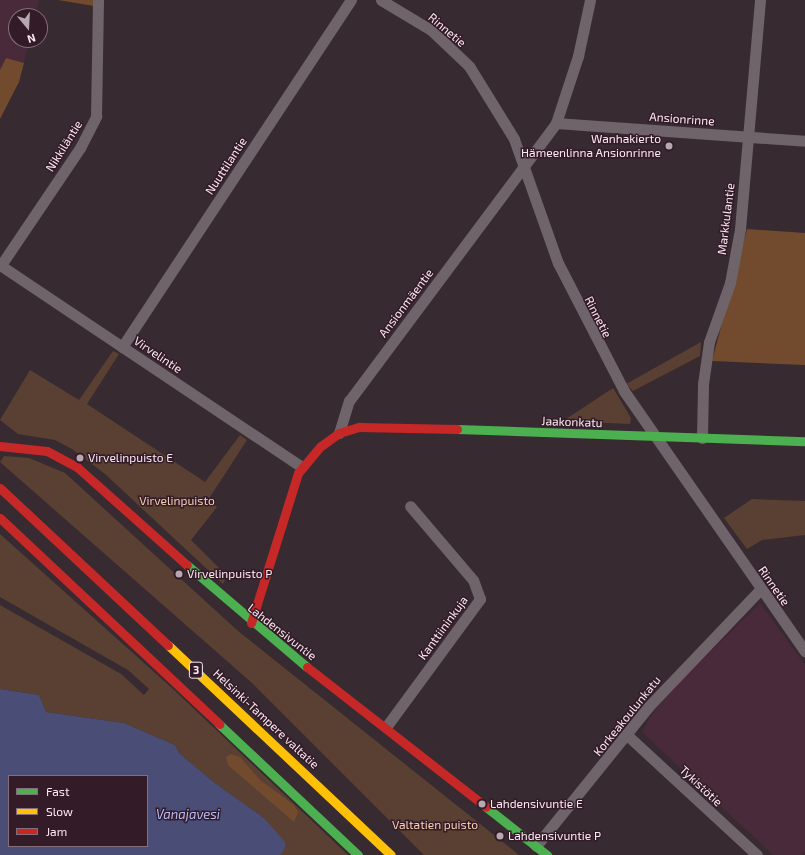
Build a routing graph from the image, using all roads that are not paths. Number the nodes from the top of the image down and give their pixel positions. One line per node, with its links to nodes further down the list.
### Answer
1 (98, 0): 10 (street, Nikkiläntie)
2 (351, 0): 11 (street, Nuuttilantie)
3 (381, 0): 9 (street, Rinnetie)
4 (590, 0): 6 (street, Ansionmäentie)
5 (760, 0): 7 (street, Markkulantie)
6 (556, 123): 7 (street, Ansionrinne); 9 (street, Ansionmäentie)
7 (749, 136): 8 (street, Ansionrinne); 14 (street, Markkulantie)
8 (805, 141)
9 (524, 168): 12 (street, Ansionmäentie); 13 (street, Rinnetie)
10 (0, 265): 11 (street, Virvelintie)
11 (122, 347): 17 (street, Virvelintie)
12 (339, 433): 13 (main road, Jaakonkatu); 17 (main road)
13 (655, 437): 14 (main road, Jaakonkatu); 21 (street, Rinnetie)
14 (702, 438): 15 (main road, Jaakonkatu)
15 (805, 441)
16 (0, 446): 22 (main road, Lahdensivuntie)
17 (302, 467): 22 (main road)
18 (0, 488): 28 (main road, Helsinki-Tampere valtatie / 3)
19 (410, 506): 24 (street, Kanttiininkuja)
20 (0, 518): 27 (main road, 3)
21 (760, 590): 23 (street, Rinnetie); 25 (street, Korkeakoulunkatu)
22 (251, 623): 24 (main road, Lahdensivuntie)
23 (805, 651)
24 (386, 727): 26 (main road, Lahdensivuntie)
25 (628, 735): 26 (street, Korkeakoulunkatu); 30 (street, Tykistötie)
26 (536, 846): 29 (main road, Lahdensivuntie)
27 (358, 855)
28 (391, 855)
29 (547, 855)
30 (757, 855)

